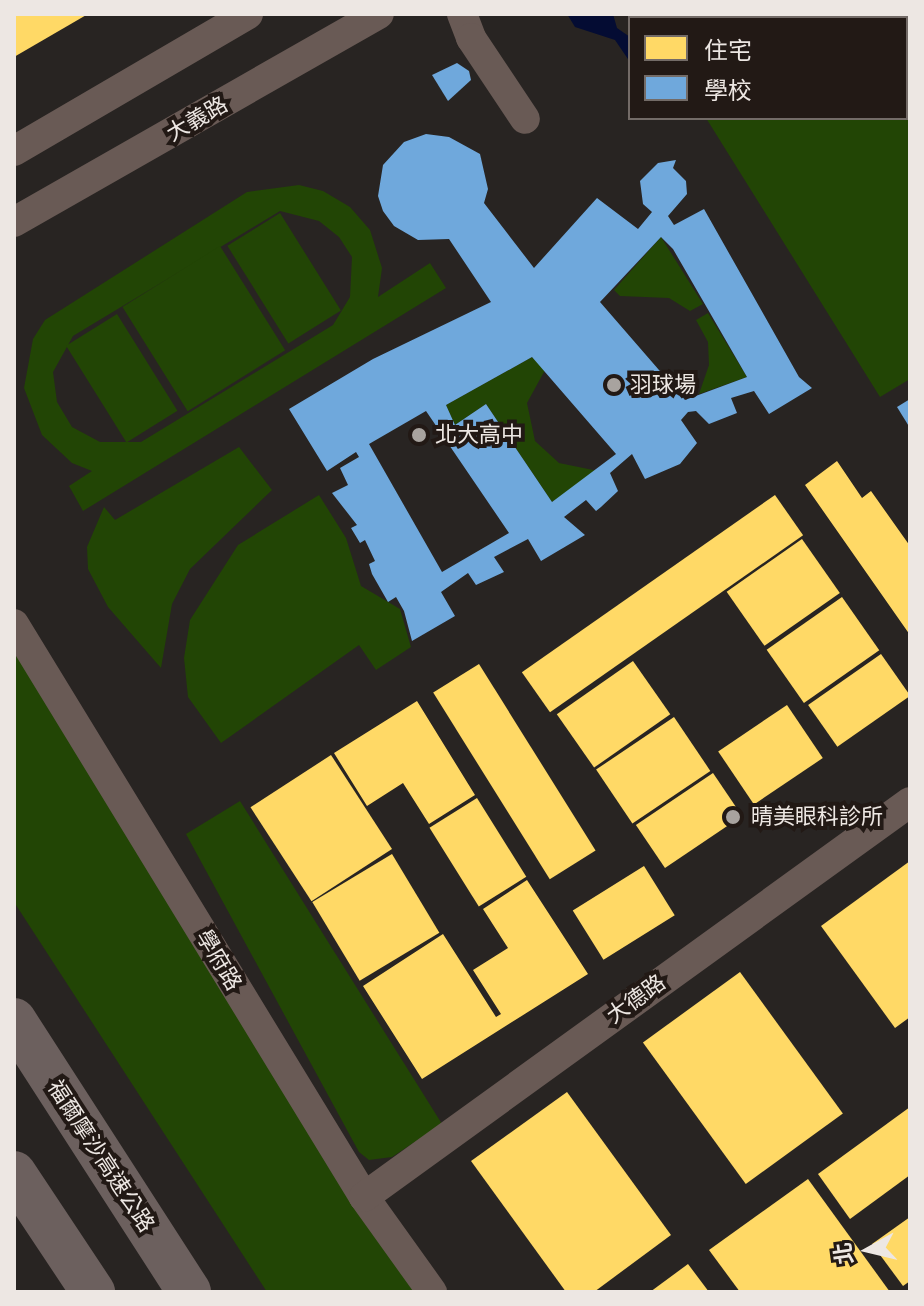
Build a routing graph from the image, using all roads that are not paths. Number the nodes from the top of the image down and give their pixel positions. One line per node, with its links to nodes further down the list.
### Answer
1 (248, 14): 6 (street)
2 (379, 14): 4 (street, 大義路)
3 (462, 14): 5 (street)
4 (338, 24): 7 (street, 大義路)
5 (525, 119)
6 (14, 151)
7 (14, 222)
8 (14, 624): 9 (street, 學府路)
9 (22, 654): 13 (street, 學府路)
10 (910, 802): 13 (street, 大德路)
11 (14, 1020): 15 (highway, 福爾摩沙高速公路)
12 (14, 1173): 14 (highway)
13 (364, 1197): 16 (street, 學府路)
14 (93, 1292)
15 (189, 1292)
16 (432, 1292)

